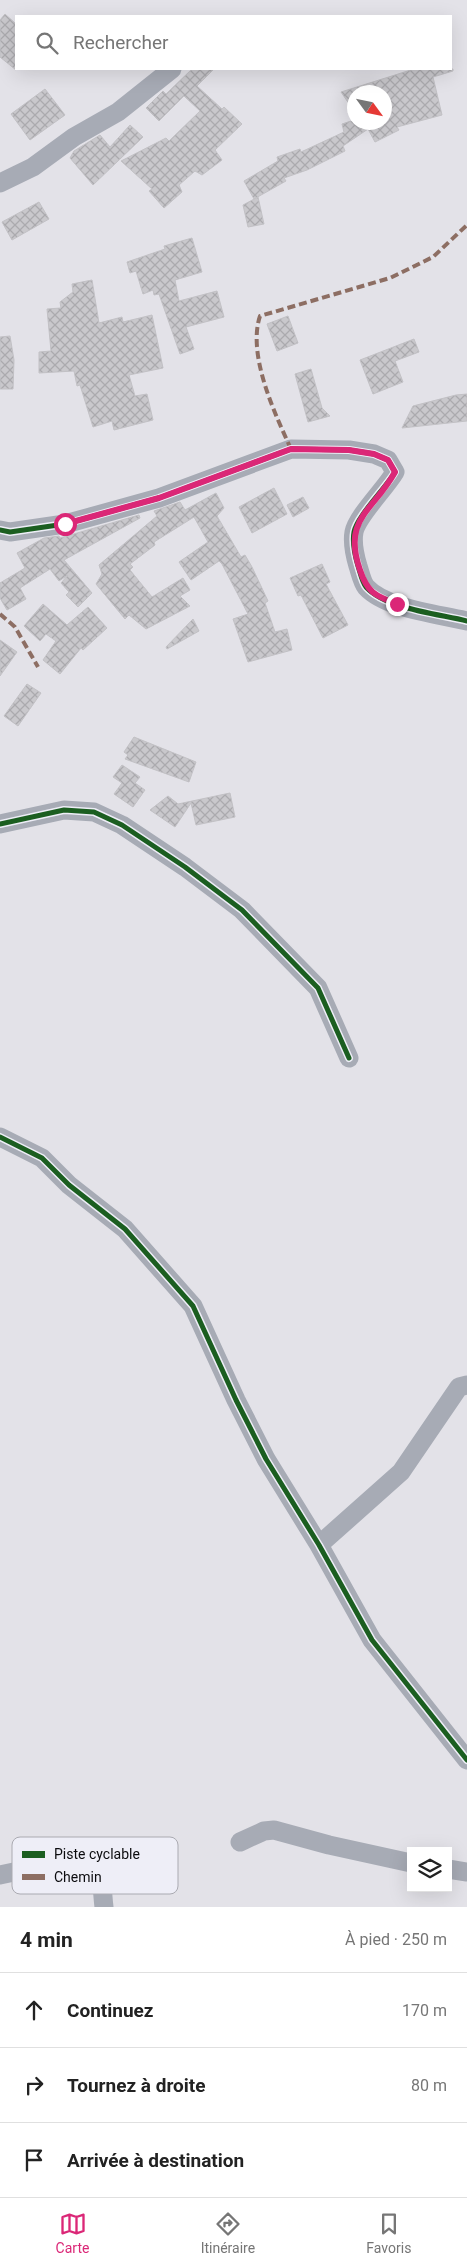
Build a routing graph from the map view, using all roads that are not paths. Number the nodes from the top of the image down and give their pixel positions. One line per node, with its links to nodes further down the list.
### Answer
1 (171, 70): 2 (street)
2 (0, 183)
3 (0, 530): 4 (street)
4 (467, 621)
5 (0, 824): 6 (street)
6 (349, 1058)
7 (0, 1136): 9 (street)
8 (467, 1385): 9 (street)
9 (319, 1545): 10 (street)
10 (467, 1760)
11 (240, 1842): 12 (street)
12 (407, 1862)
13 (452, 1870): 14 (street)
14 (467, 1872)
15 (102, 1894): 16 (street)
16 (104, 1907)

